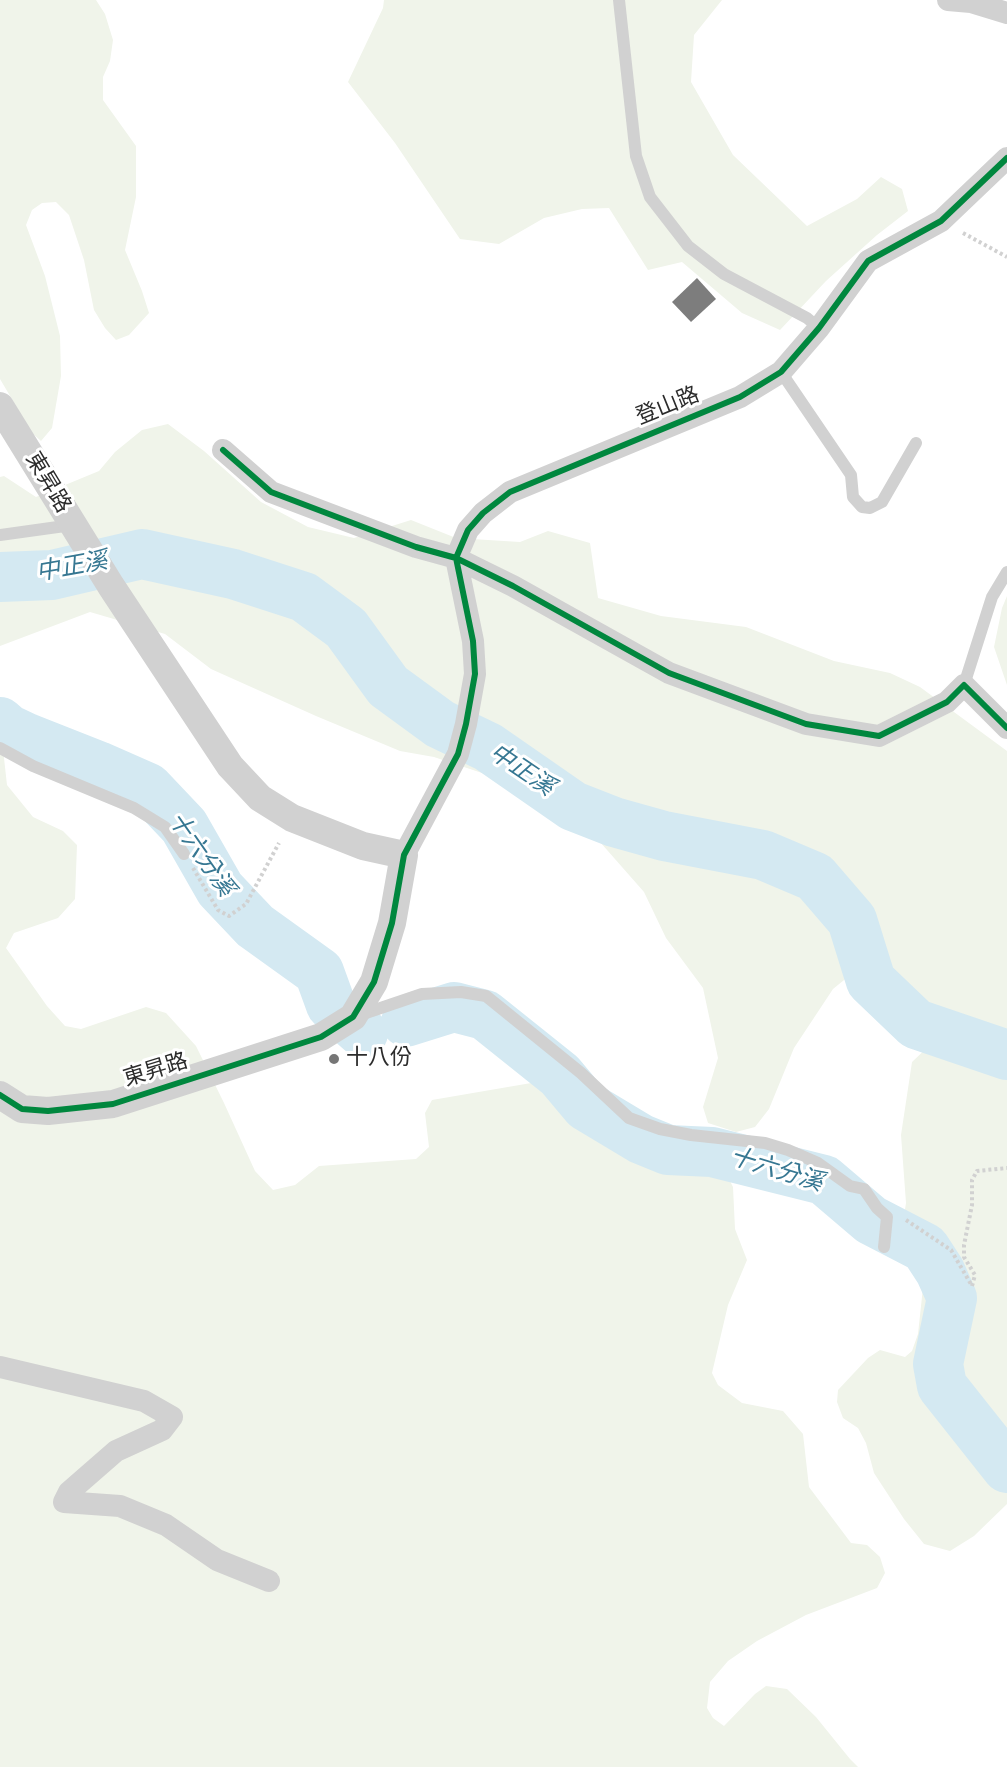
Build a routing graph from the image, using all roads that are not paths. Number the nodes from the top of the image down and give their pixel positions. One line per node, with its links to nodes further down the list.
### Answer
1 (619, 0): 5 (lane)
2 (948, 0): 3 (street)
3 (1007, 13)
4 (1007, 158): 5 (street, 登山路)
5 (819, 328): 6 (street, 登山路)
6 (781, 372): 8 (lane); 12 (street, 登山路)
7 (0, 406): 10 (street, 東昇路)
8 (916, 443)
9 (223, 450): 12 (street)
10 (72, 525): 11 (lane); 18 (street, 東昇路)
11 (0, 535)
12 (456, 558): 14 (street); 18 (street)
13 (1007, 572): 14 (lane)
14 (964, 685): 15 (street)
15 (1007, 728)
16 (0, 748): 17 (lane)
17 (184, 854)
18 (404, 855): 19 (street)
19 (353, 1017): 20 (street, 東昇路); 21 (lane)
20 (0, 1095)
21 (884, 1247)
22 (0, 1367): 23 (street)
23 (269, 1581)

